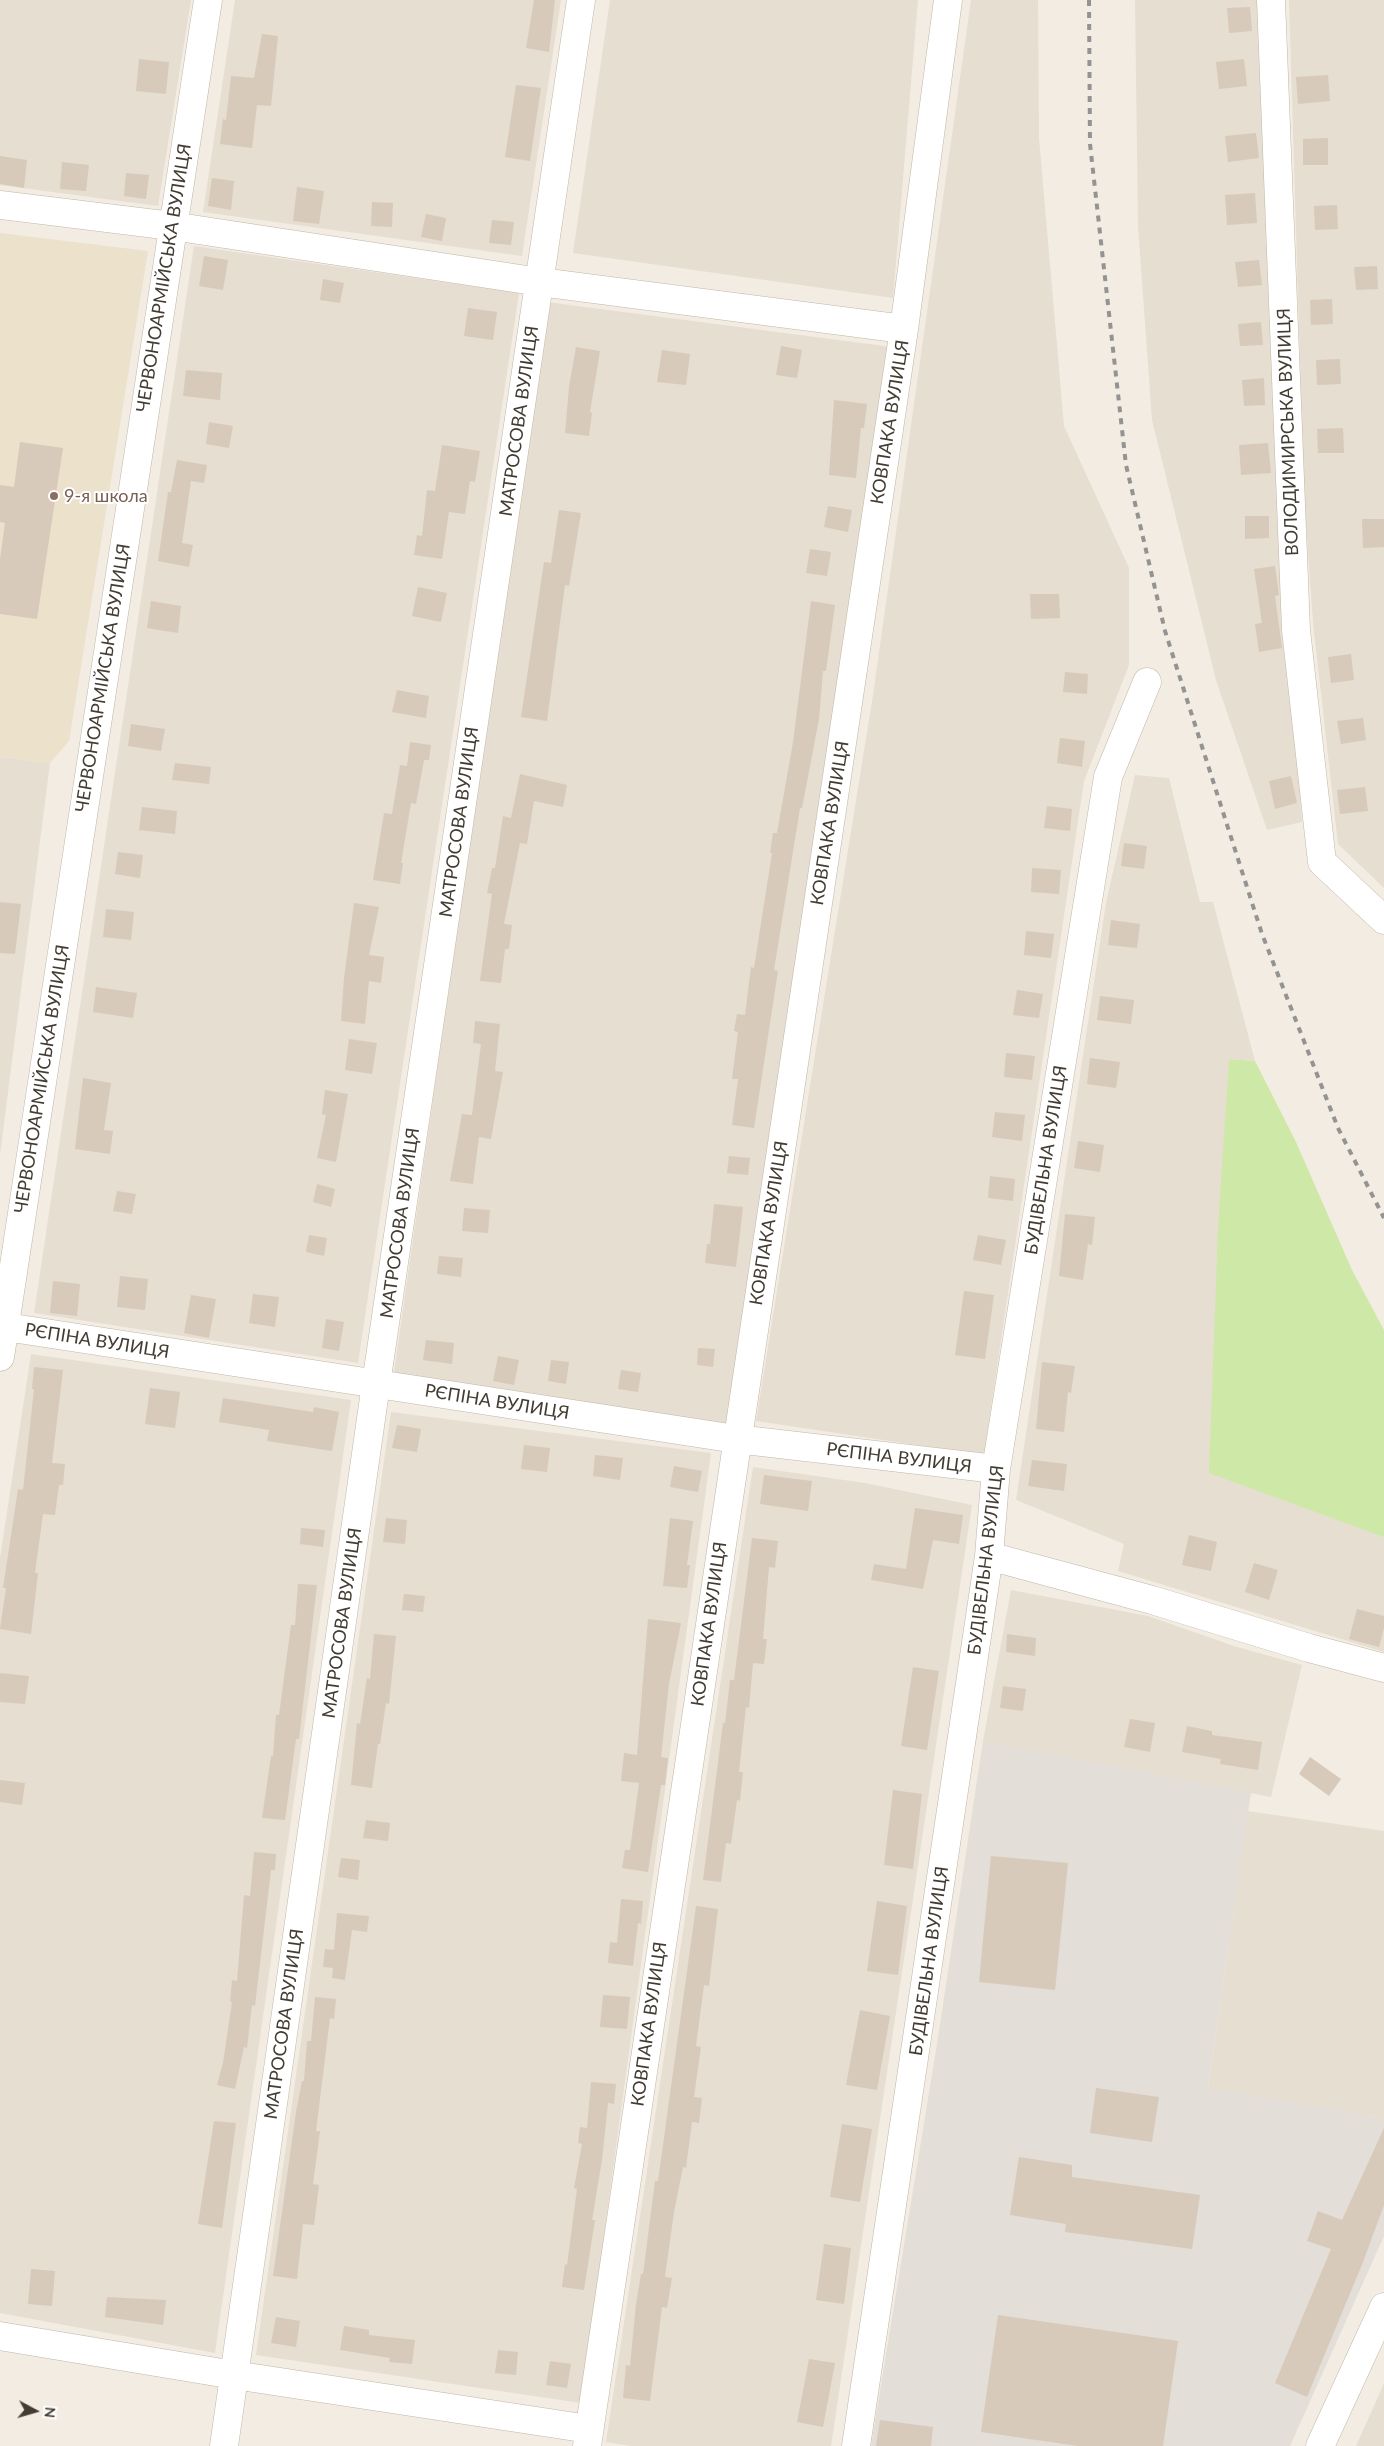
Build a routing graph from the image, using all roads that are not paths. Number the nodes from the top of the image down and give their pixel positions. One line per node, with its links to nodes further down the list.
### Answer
1 (208, 0): 6 (street, ЧЕРВОНОАРМІЙСЬКА ВУЛИЦЯ)
2 (581, 0): 7 (street, МАТРОСОВА ВУЛИЦЯ)
3 (948, 0): 8 (street, КОВПАКА ВУЛИЦЯ)
4 (1271, 0): 10 (street, ВОЛОДИМИРСЬКА ВУЛИЦЯ)
5 (0, 205): 6 (street)
6 (172, 226): 7 (street); 11 (street, ЧЕРВОНОАРМІЙСЬКА ВУЛИЦЯ)
7 (540, 282): 8 (street); 13 (street, МАТРОСОВА ВУЛИЦЯ)
8 (904, 329): 14 (street, КОВПАКА ВУЛИЦЯ)
9 (1147, 682): 15 (street, БУДІВЕЛЬНА ВУЛИЦЯ)
10 (1384, 920)
11 (2, 1326): 12 (street, ЧЕРВОНОАРМІЙСЬКА ВУЛИЦЯ); 13 (street, РЄПІНА ВУЛИЦЯ)
12 (0, 1357)
13 (376, 1384): 14 (street, РЄПІНА ВУЛИЦЯ); 20 (street, МАТРОСОВА ВУЛИЦЯ)
14 (736, 1440): 15 (street, РЄПІНА ВУЛИЦЯ); 21 (street, КОВПАКА ВУЛИЦЯ)
15 (996, 1469): 16 (street, БУДІВЕЛЬНА ВУЛИЦЯ)
16 (989, 1556): 17 (street); 23 (street, БУДІВЕЛЬНА ВУЛИЦЯ)
17 (1384, 1668)
18 (1384, 2307): 24 (street)
19 (0, 2336): 20 (street)
20 (234, 2375): 21 (street); 22 (street, МАТРОСОВА ВУЛИЦЯ)
21 (588, 2437)
22 (224, 2446)
23 (856, 2446)
24 (1320, 2446)

